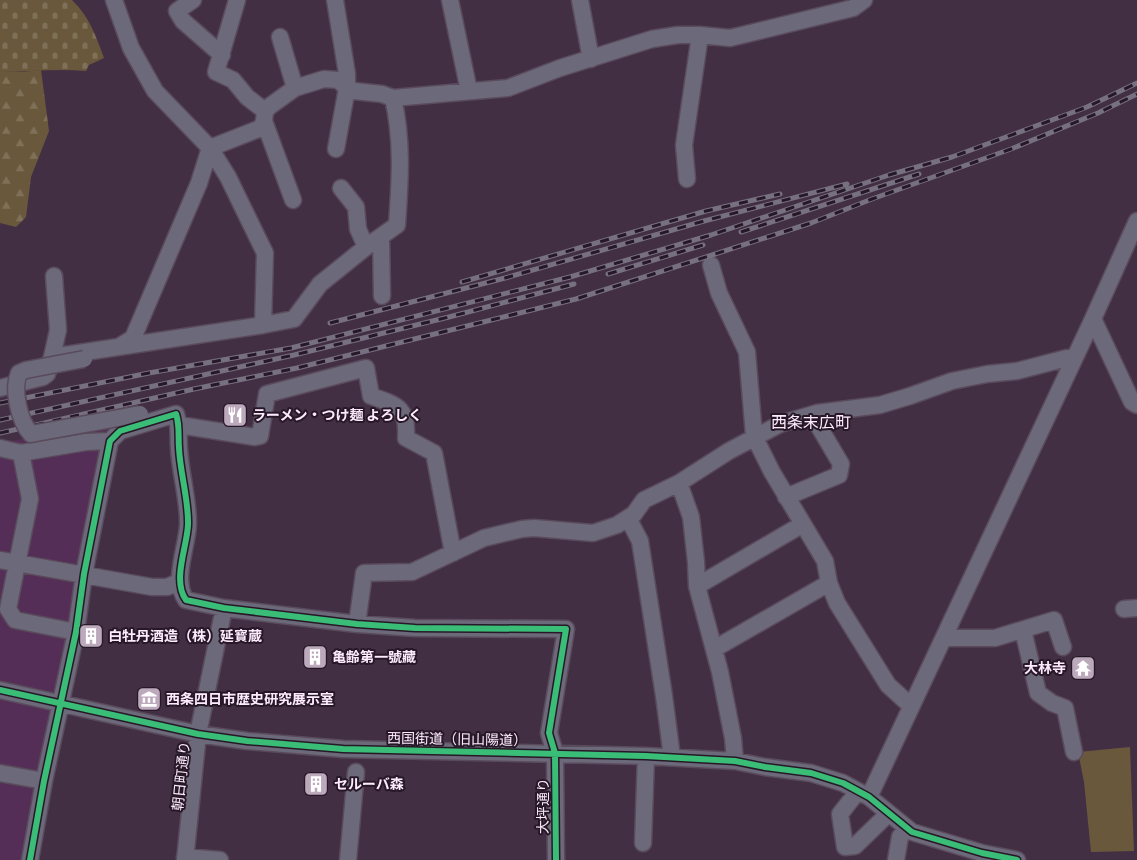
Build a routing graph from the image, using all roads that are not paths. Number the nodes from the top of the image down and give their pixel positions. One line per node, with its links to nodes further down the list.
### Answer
1 (114, 0): 18 (street)
2 (193, 0): 11 (street)
3 (250, 0): 8 (street)
4 (335, 0): 14 (street)
5 (450, 0): 15 (street)
6 (580, 0): 12 (street)
7 (864, 0): 9 (street)
8 (235, 6): 11 (street)
9 (700, 35): 12 (street); 20 (street)
10 (280, 38): 13 (street)
11 (222, 55): 17 (street)
12 (591, 59): 15 (street)
13 (294, 88): 14 (street); 17 (street)
14 (347, 88): 16 (street); 19 (street)
15 (469, 91): 16 (street)
16 (393, 98): 24 (street)
17 (265, 116): 18 (street); 22 (street)
18 (210, 148): 30 (street); 31 (street)
19 (336, 149)
20 (687, 179)
21 (341, 188): 25 (street)
22 (293, 200)
23 (1137, 222): 29 (street)
24 (381, 237): 25 (street); 28 (street)
25 (366, 247): 30 (street)
26 (711, 265): 39 (street)
27 (54, 276): 32 (street)
28 (382, 296)
29 (1092, 321): 33 (street); 35 (street)
30 (263, 325): 31 (street)
31 (118, 347): 32 (street); 37 (street, bridge)
32 (52, 357): 34 (street)
33 (1074, 359): 36 (street); 58 (street)
34 (0, 388)
35 (1137, 404)
36 (817, 413): 39 (street); 44 (street)
37 (161, 418): 38 (street); 40 (street)
38 (179, 425): 47 (street); 51 (street)
39 (754, 436): 43 (street); 44 (street)
40 (110, 441): 42 (street); 50 (street)
41 (0, 448): 42 (street)
42 (21, 453): 49 (street)
43 (679, 483): 45 (street); 53 (street)
44 (786, 497): 46 (street)
45 (628, 518): 47 (street); 68 (street)
46 (804, 524): 52 (street); 53 (street)
47 (453, 553): 55 (street)
48 (0, 560): 49 (street)
49 (17, 563): 50 (street); 57 (street)
50 (84, 574): 51 (street); 57 (street)
51 (179, 582): 54 (street)
52 (829, 583): 60 (street); 63 (street)
53 (697, 586): 60 (street)
54 (224, 608): 55 (street); 64 (street, 朝日町通り)
55 (357, 624): 66 (street, 大坪通り)
56 (1023, 630): 58 (street); 59 (street); 65 (street)
57 (76, 632): 62 (street)
58 (944, 638): 63 (street)
59 (1063, 647)
60 (714, 648): 69 (street)
61 (0, 690): 62 (street, 西国街道（旧山陽道）)
62 (62, 705): 64 (street, 西国街道（旧山陽道）); 72 (street)
63 (912, 706): 73 (street)
64 (198, 734): 66 (street, 西国街道（旧山陽道）); 77 (street, 朝日町通り)
65 (1074, 752)
66 (555, 753): 67 (street, 西国街道（旧山陽道）); 81 (street, 大坪通り)
67 (646, 756): 68 (street, 西国街道（旧山陽道）); 76 (street)
68 (672, 757): 69 (street, 西国街道（旧山陽道）)
69 (735, 762): 73 (street, 西国街道（旧山陽道）)
70 (356, 772): 80 (street)
71 (0, 773): 72 (street)
72 (44, 781): 78 (street)
73 (863, 794): 74 (street, 西国街道（旧山陽道）); 74 (street)
74 (888, 814): 75 (street, 西国街道（旧山陽道）)
75 (906, 828): 82 (street); 83 (street, 西国街道（旧山陽道）)
76 (643, 843)
77 (185, 858): 79 (street)
78 (30, 860)
79 (220, 860)
80 (348, 860)
81 (556, 860)
82 (896, 860)
83 (1018, 860)

